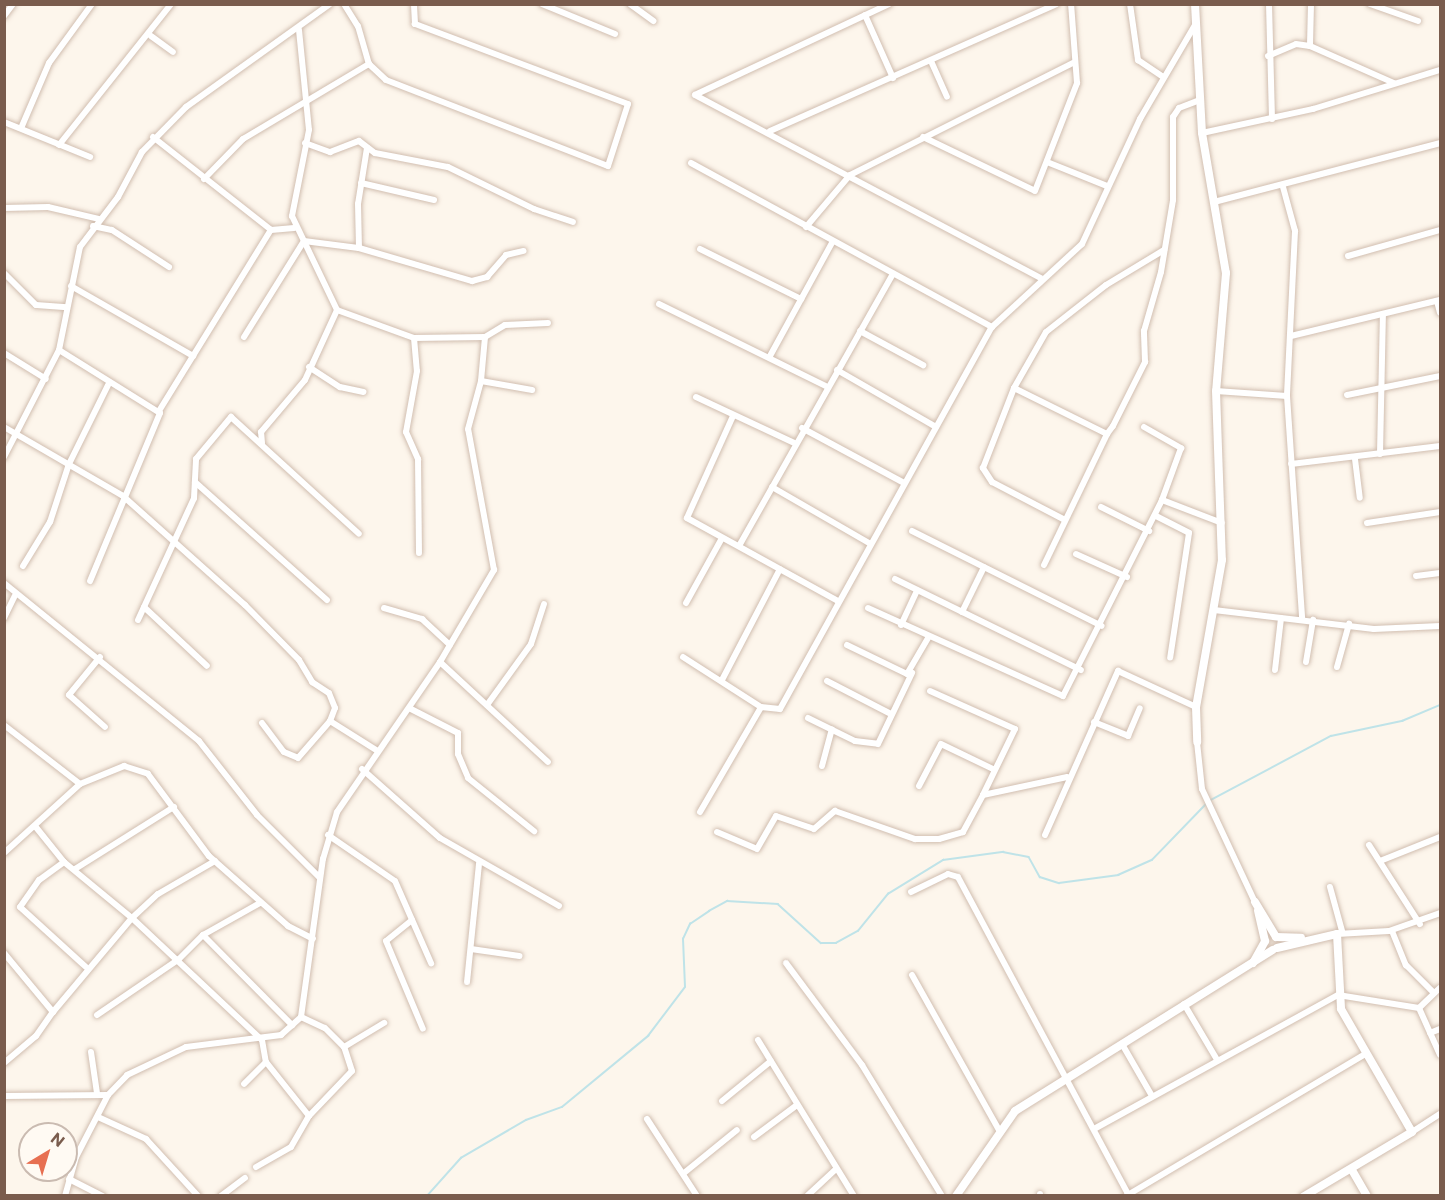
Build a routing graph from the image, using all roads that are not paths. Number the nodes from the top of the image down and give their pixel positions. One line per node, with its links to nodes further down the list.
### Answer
1 (12, 4): 18 (street)
2 (92, 4): 42 (street)
3 (171, 4): 24 (street)
4 (330, 4): 22 (street)
5 (344, 4): 32 (street)
6 (414, 4): 32 (street)
7 (542, 4): 23 (street)
8 (630, 4): 19 (street)
9 (889, 4): 17 (street)
10 (1056, 4): 30 (street)
11 (1071, 4): 31 (street)
12 (1130, 4): 34 (street)
13 (1195, 4): 21 (street)
14 (1269, 4): 29 (street)
15 (1311, 4): 25 (street)
16 (1370, 4): 20 (street)
17 (866, 15): 35 (street); 43 (street)
18 (4, 16)
19 (653, 21)
20 (1418, 21)
21 (1197, 22): 34 (street); 38 (street)
22 (299, 30): 39 (street); 45 (street)
23 (615, 34)
24 (151, 36): 28 (street); 49 (street)
25 (1307, 37): 26 (street); 27 (street)
26 (1296, 44): 27 (street); 29 (street)
27 (1310, 46): 36 (street)
28 (173, 52)
29 (1268, 56): 40 (street)
30 (931, 61): 35 (street); 37 (street)
31 (1073, 63): 46 (street); 52 (street)
32 (369, 64): 39 (street)
33 (1440, 70): 36 (street)
34 (1163, 77): 57 (street)
35 (893, 78): 43 (street)
36 (1394, 83): 40 (street)
37 (947, 97)
38 (1200, 100): 44 (street); 73 (street)
39 (303, 104): 48 (street); 55 (street)
40 (1272, 119): 44 (street)
41 (4, 122): 42 (street)
42 (22, 126): 49 (street)
43 (770, 131): 54 (street)
44 (1202, 133): 60 (street)
45 (153, 137): 55 (street); 62 (street)
46 (923, 137): 52 (street); 54 (street)
47 (1440, 143): 58 (street)
48 (305, 144): 50 (street); 66 (street)
49 (59, 145): 51 (street)
50 (367, 148): 56 (street); 63 (street)
51 (90, 157)
52 (1047, 162): 57 (street)
53 (691, 164): 65 (street)
54 (850, 175): 65 (street); 79 (street)
55 (204, 179): 67 (street)
56 (361, 183): 59 (street); 71 (street)
57 (1107, 186): 79 (street)
58 (1283, 187): 60 (street); 91 (street)
59 (434, 200)
60 (1214, 202): 110 (street)
61 (4, 208): 62 (street)
62 (99, 219): 64 (street)
63 (573, 222)
64 (93, 226): 76 (street); 80 (street)
65 (806, 227): 70 (street)
66 (294, 228): 67 (street); 69 (street)
67 (271, 230): 97 (street)
68 (1440, 230): 75 (street)
69 (304, 241): 71 (street); 85 (street); 92 (street)
70 (833, 242): 78 (street); 81 (street)
71 (358, 248): 74 (street)
72 (700, 249): 81 (street)
73 (1164, 250): 107 (street); 122 (street)
74 (524, 251)
75 (1348, 256)
76 (169, 267)
77 (4, 273): 84 (street)
78 (893, 274): 89 (street); 90 (street)
79 (1041, 278): 89 (street)
80 (70, 286): 84 (street); 97 (street)
81 (801, 299): 98 (street)
82 (1439, 301): 86 (street); 87 (street)
83 (659, 304): 98 (street)
84 (67, 307): 95 (street)
85 (336, 310): 94 (street); 100 (street)
86 (1440, 313)
87 (1383, 315): 91 (street); 108 (street)
88 (548, 323): 93 (street)
89 (992, 327): 118 (street)
90 (860, 331): 99 (street); 101 (street)
91 (1291, 336): 113 (street)
92 (244, 337)
93 (485, 337): 94 (street); 104 (street)
94 (414, 338): 150 (street)
95 (59, 350): 103 (street); 105 (street)
96 (4, 353): 103 (street)
97 (193, 356): 115 (street)
98 (770, 356): 106 (street)
99 (923, 365)
100 (309, 367): 111 (street); 123 (street)
101 (837, 370): 106 (street); 118 (street)
102 (1440, 376): 108 (street)
103 (46, 379): 121 (street)
104 (481, 381): 109 (street); 183 (street)
105 (108, 385): 115 (street); 129 (street)
106 (826, 386): 120 (street)
107 (1014, 388): 122 (street); 140 (street)
108 (1382, 389): 112 (street); 126 (street)
109 (532, 390)
110 (1216, 391): 113 (street); 141 (street)
111 (363, 392)
112 (1347, 395)
113 (1287, 396): 130 (street)
114 (696, 397): 116 (street)
115 (159, 411): 134 (street)
116 (733, 416): 124 (street); 146 (street)
117 (4, 427): 121 (street)
118 (936, 427): 132 (street)
119 (1144, 427): 136 (street)
120 (802, 428): 124 (street); 132 (street)
121 (14, 434): 127 (street); 129 (street)
122 (1107, 434): 140 (street)
123 (262, 443): 131 (street); 145 (street)
124 (794, 444): 133 (street)
125 (1440, 446): 126 (street)
126 (1380, 454): 128 (street)
127 (4, 457)
128 (1355, 459): 130 (street); 135 (street)
129 (69, 464): 134 (street); 153 (street)
130 (1291, 464): 175 (street)
131 (195, 482): 147 (street); 164 (street)
132 (904, 483): 148 (street)
133 (772, 487): 148 (street); 149 (street)
134 (123, 496): 147 (street); 160 (street)
135 (1360, 498)
136 (1162, 500): 139 (street); 141 (street)
137 (1101, 507): 144 (street)
138 (1440, 512): 142 (street)
139 (1155, 516): 144 (street); 187 (street)
140 (1065, 520): 152 (street)
141 (1222, 523): 171 (street)
142 (1367, 523)
143 (912, 531): 154 (street)
144 (1149, 531): 158 (street)
145 (359, 534)
146 (722, 538): 149 (street); 166 (street)
147 (175, 542): 168 (street); 205 (street)
148 (869, 543): 165 (street)
149 (739, 546): 155 (street)
150 (419, 553)
151 (1076, 554): 158 (street)
152 (1044, 565)
153 (23, 566)
154 (984, 567): 172 (street); 180 (street)
155 (780, 569): 165 (street); 195 (street)
156 (1440, 573): 157 (street)
157 (1416, 576)
158 (1127, 577): 180 (street)
159 (895, 579): 162 (street)
160 (90, 581)
161 (4, 583): 163 (street)
162 (917, 590): 172 (street); 179 (street)
163 (15, 595): 173 (street); 185 (street)
164 (327, 600)
165 (838, 601): 199 (street)
166 (686, 603)
167 (544, 604): 198 (street)
168 (144, 607): 176 (street); 190 (street)
169 (384, 608): 183 (street)
170 (868, 608): 179 (street)
171 (1214, 610): 174 (street); 200 (street)
172 (962, 612): 192 (street)
173 (4, 618)
174 (1281, 618): 175 (street); 193 (street)
175 (1302, 618): 177 (street)
176 (138, 620)
177 (1313, 620): 178 (street); 189 (street)
178 (1349, 624): 181 (street); 191 (street)
179 (901, 625): 182 (street)
180 (1102, 626): 192 (street)
181 (1440, 626)
182 (927, 638): 192 (street); 194 (street)
183 (450, 645): 188 (street)
184 (847, 645): 194 (street)
185 (100, 657): 209 (street); 236 (street)
186 (682, 657): 195 (street)
187 (1170, 658)
188 (440, 662): 198 (street); 201 (street)
189 (1306, 662)
190 (207, 666)
191 (1337, 667)
192 (1081, 670)
193 (1275, 670)
194 (912, 672): 203 (street)
195 (722, 680): 199 (street)
196 (827, 681): 203 (street)
197 (930, 691): 216 (street)
198 (487, 705): 213 (street)
199 (761, 707): 222 (street)
200 (1196, 707): 206 (street); 211 (street)
201 (409, 708): 212 (street); 224 (street)
202 (1140, 708): 206 (street)
203 (891, 714): 210 (street)
204 (808, 718): 210 (street)
205 (330, 721): 207 (street); 212 (street)
206 (1094, 722): 217 (street)
207 (262, 723)
208 (4, 725): 218 (street)
209 (105, 727)
210 (832, 729): 214 (street)
211 (1197, 742): 239 (street)
212 (376, 750): 215 (street)
213 (548, 762)
214 (822, 766)
215 (362, 769): 226 (street); 234 (street)
216 (993, 769): 219 (street); 220 (street)
217 (1067, 777): 220 (street); 227 (street)
218 (80, 784): 221 (street); 223 (street)
219 (919, 786)
220 (983, 795): 225 (street)
221 (174, 807): 231 (street); 235 (street)
222 (700, 813)
223 (35, 826): 230 (street); 233 (street)
224 (534, 831)
225 (717, 832)
226 (328, 835): 236 (street); 244 (street)
227 (1045, 835)
228 (1440, 837): 232 (street)
229 (1369, 845): 232 (street)
230 (4, 853)
231 (215, 861): 240 (street); 243 (street)
232 (1380, 861): 245 (street)
233 (64, 862): 235 (street); 261 (street)
234 (479, 863): 241 (street); 253 (street)
235 (75, 869): 243 (street)
236 (320, 878): 251 (street)
237 (1330, 887): 247 (street)
238 (911, 892): 288 (street)
239 (1255, 902): 249 (street); 252 (street)
240 (260, 903): 248 (street); 251 (street)
241 (559, 906)
242 (1440, 913): 245 (street)
243 (132, 918): 257 (street); 261 (street)
244 (412, 920): 258 (street); 274 (street)
245 (1420, 924): 246 (street)
246 (1392, 931): 247 (street); 265 (street)
247 (1339, 932): 250 (street); 266 (street)
248 (203, 935): 257 (street); 273 (street)
249 (1276, 937): 250 (street); 252 (street); 254 (street)
250 (1305, 938): 254 (street)
251 (313, 939): 271 (street)
252 (1265, 941): 254 (street); 260 (street)
253 (471, 949): 256 (street); 263 (street)
254 (1275, 949): 260 (street)
255 (4, 953): 269 (street)
256 (519, 956)
257 (179, 959): 270 (street); 277 (street)
258 (430, 963)
259 (786, 963): 319 (street)
260 (1251, 966): 267 (street)
261 (86, 967): 269 (street)
262 (912, 975): 302 (street)
263 (467, 982)
264 (1440, 988): 265 (street)
265 (1433, 992): 268 (street)
266 (1338, 995): 268 (street); 282 (street); 284 (street)
267 (1184, 1004): 279 (street); 284 (street)
268 (1419, 1008): 276 (street)
269 (52, 1012): 287 (street)
270 (97, 1015)
271 (301, 1017): 273 (street); 280 (street)
272 (384, 1023): 280 (street)
273 (292, 1025): 277 (street)
274 (423, 1029)
275 (1440, 1029): 276 (street)
276 (1430, 1033): 283 (street)
277 (262, 1040): 286 (street); 291 (street)
278 (758, 1040): 285 (street)
279 (1122, 1044): 288 (street); 293 (street)
280 (344, 1047): 297 (street)
281 (91, 1052): 290 (street)
282 (1367, 1053): 303 (street); 312 (street)
283 (1440, 1055)
284 (1216, 1058): 293 (street)
285 (771, 1061): 294 (street); 295 (street)
286 (266, 1062): 289 (street); 297 (street)
287 (4, 1063)
288 (1062, 1078): 300 (street); 302 (street)
289 (244, 1084)
290 (97, 1093): 291 (street); 292 (street)
291 (108, 1095): 298 (street)
292 (4, 1096)
293 (1152, 1096): 300 (street)
294 (722, 1101)
295 (797, 1105): 304 (street); 307 (street)
296 (1440, 1114): 303 (street)
297 (309, 1116): 306 (street)
298 (98, 1117): 305 (street); 314 (street)
299 (647, 1119): 309 (street)
300 (1094, 1129): 312 (street)
301 (737, 1130): 309 (street)
302 (1000, 1132): 320 (street)
303 (1412, 1132): 308 (street)
304 (754, 1137)
305 (78, 1160)
306 (256, 1167)
307 (835, 1170): 317 (street); 318 (street)
308 (1352, 1170): 321 (street); 322 (street)
309 (684, 1173): 316 (street)
310 (245, 1178): 315 (street)
311 (75, 1182): 313 (street)
312 (1127, 1195)
313 (103, 1196)
314 (198, 1196)
315 (221, 1196)
316 (697, 1196)
317 (807, 1196)
318 (854, 1196)
319 (942, 1196)
320 (956, 1196)
321 (1304, 1196)
322 (1367, 1196)

